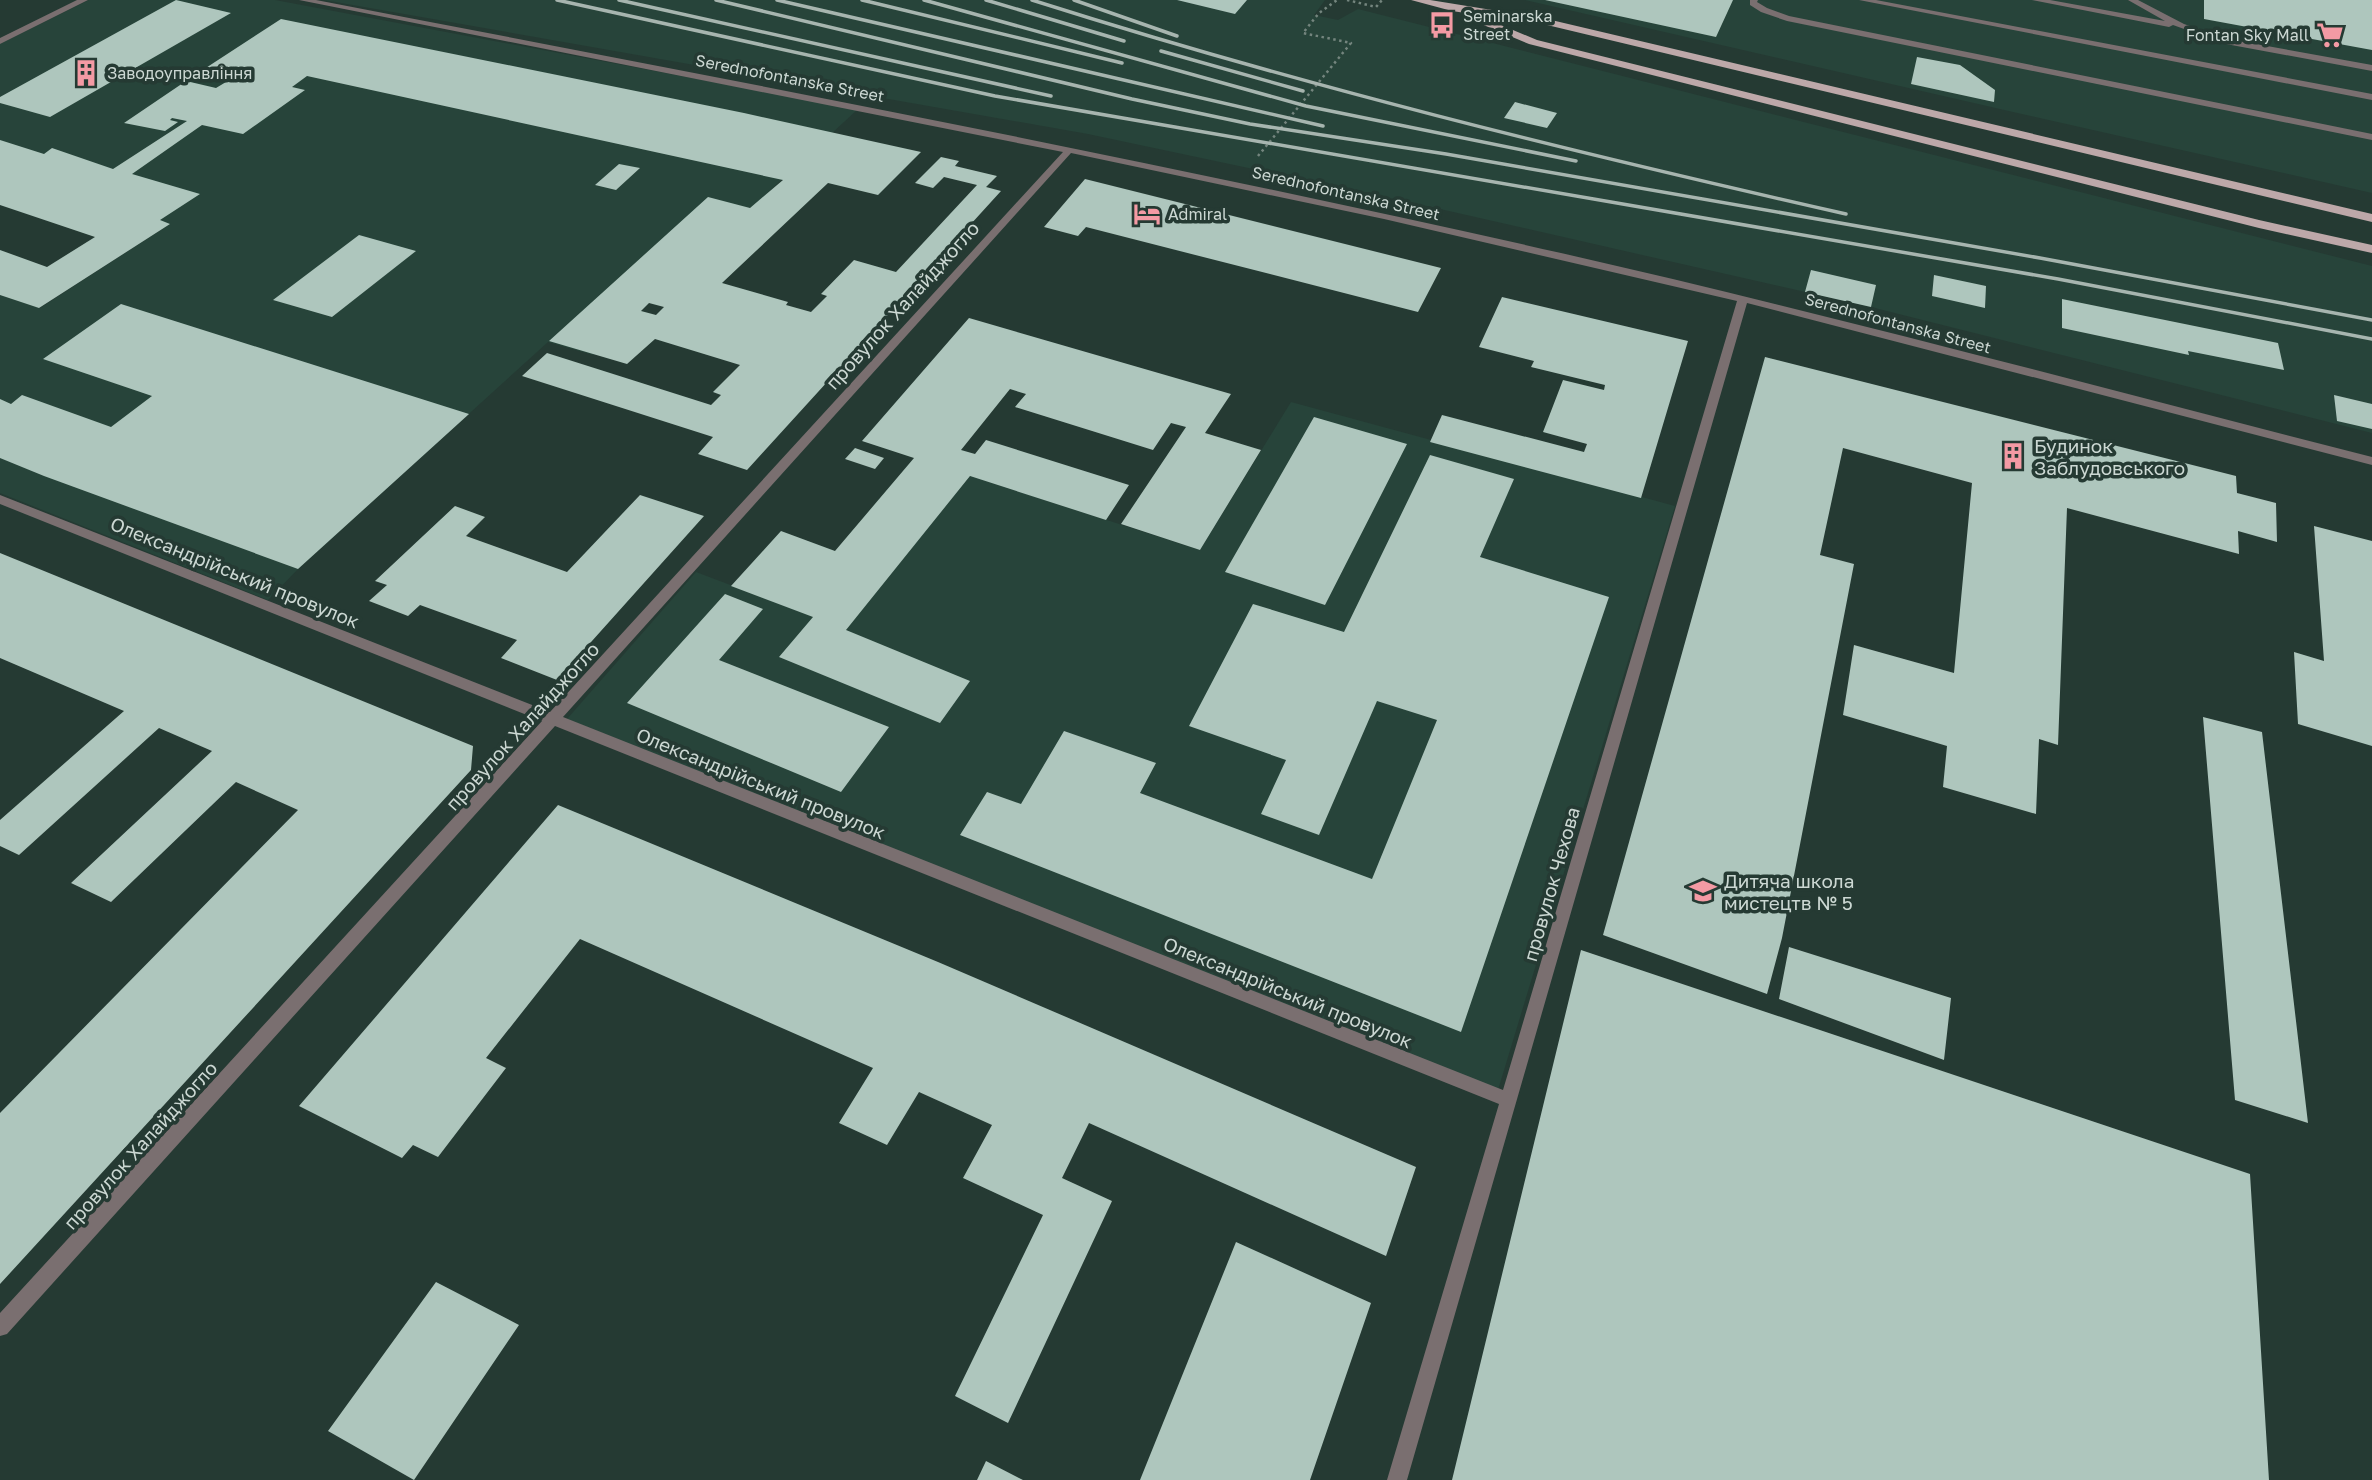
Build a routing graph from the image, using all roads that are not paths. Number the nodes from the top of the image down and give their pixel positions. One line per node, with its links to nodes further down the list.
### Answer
1 (84, 0): 10 (street)
2 (303, 0): 14 (street, Serednofontanska Street)
3 (1416, 0): 8 (main road)
4 (1754, 0): 13 (street)
5 (1863, 0): 12 (street)
6 (2036, 0): 9 (street)
7 (2132, 0): 9 (street)
8 (1452, 9): 15 (main road); 16 (main road)
9 (2181, 26): 11 (street)
10 (0, 41)
11 (2372, 68)
12 (2372, 97)
13 (2372, 137)
14 (1070, 149): 17 (street, Serednofontanska Street); 20 (street, провулок Халайджогло)
15 (2372, 218)
16 (2372, 248)
17 (1742, 299): 18 (street, Serednofontanska Street); 21 (street, провулок Чехова)
18 (2372, 461)
19 (0, 499): 20 (street, Олександрійський провулок)
20 (552, 720): 21 (street, Олександрійський провулок); 22 (street, провулок Халайджогло)
21 (1509, 1100): 23 (street, провулок Чехова)
22 (0, 1327)
23 (1397, 1480)

